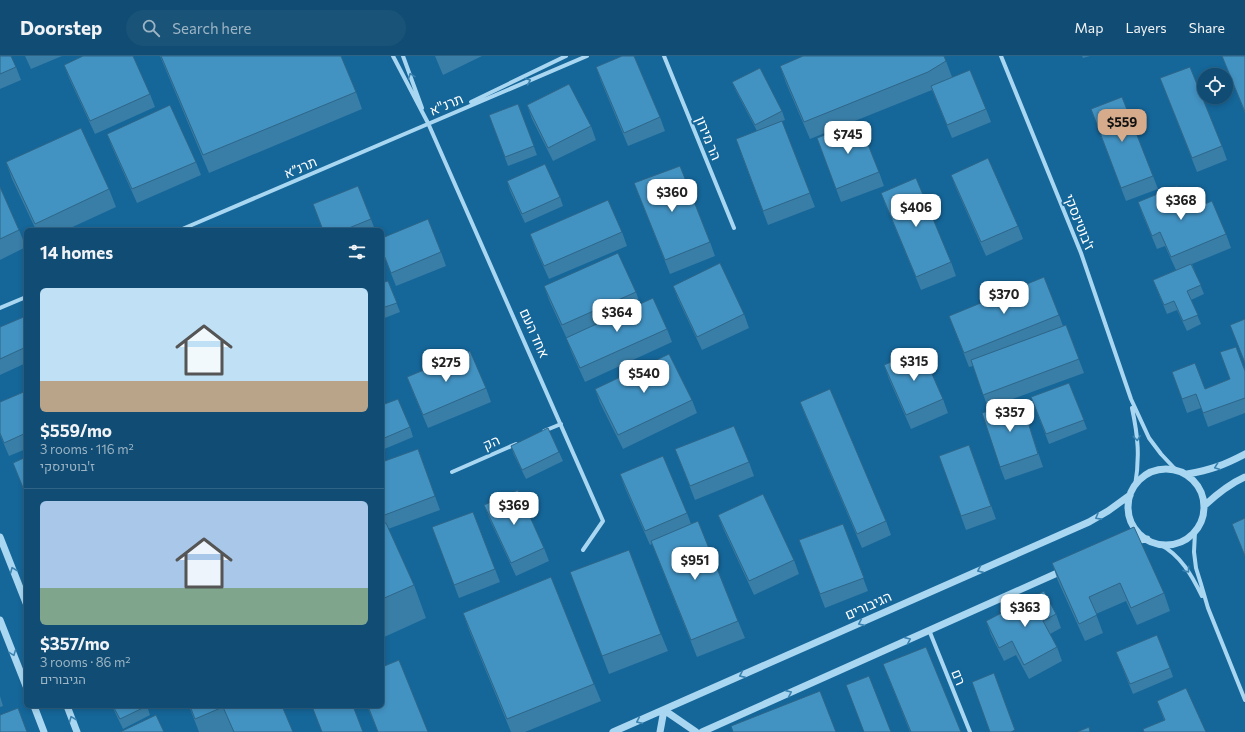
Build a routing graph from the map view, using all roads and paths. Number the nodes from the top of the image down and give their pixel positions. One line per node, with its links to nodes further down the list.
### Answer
1 (392, 56): 7 (street, אחד העם)
2 (403, 56): 7 (street, אחד העם, one-way to 2)
3 (566, 56): 7 (street, תרנ"א)
4 (587, 56): 7 (street, תרנ"א, one-way to 4)
5 (664, 56): 9 (street, הר מירון)
6 (1001, 56): 12 (street, ז'בוטינסקי)
7 (428, 123): 8 (street, תרנ״א); 13 (street, אחד העם)
8 (185, 228)
9 (734, 228)
10 (24, 298): 11 (street)
11 (0, 308)
12 (1131, 399): 17 (street, ז'בוטינסקי); 21 (street, ז'בוטינסקי, one-way to 21)
13 (561, 424): 14 (street); 29 (street, אחד העם)
14 (539, 433)
15 (518, 443): 18 (street, הק)
16 (1245, 454): 19 (street, one-way to 19)
17 (1177, 471): 19 (street); 21 (street)
18 (452, 472)
19 (1187, 474): 23 (street)
20 (1245, 477): 23 (street)
21 (1135, 486): 22 (street)
22 (1130, 495): 26 (street); 39 (street, הגיבורים, one-way to 39)
23 (1204, 506): 24 (street)
24 (1195, 532): 28 (street); 32 (street)
25 (0, 537): 31 (street, one-way to 25)
26 (1147, 539): 27 (street); 28 (street)
27 (1126, 543)
28 (1159, 544): 32 (street, one-way to 32)
29 (582, 550)
30 (1070, 567): 34 (street)
31 (24, 598)
32 (1208, 608): 36 (street)
33 (0, 620): 35 (street, one-way to 35)
34 (929, 630): 45 (street, one-way to 34); 46 (street, רם)
35 (24, 681)
36 (1245, 700)
37 (35, 708): 40 (street)
38 (68, 708): 41 (street, one-way to 38)
39 (664, 710): 42 (street, הגיבורים, one-way to 42); 43 (street); 44 (street)
40 (44, 732)
41 (77, 732)
42 (613, 732)
43 (660, 732)
44 (696, 732)
45 (702, 732)
46 (970, 732)

